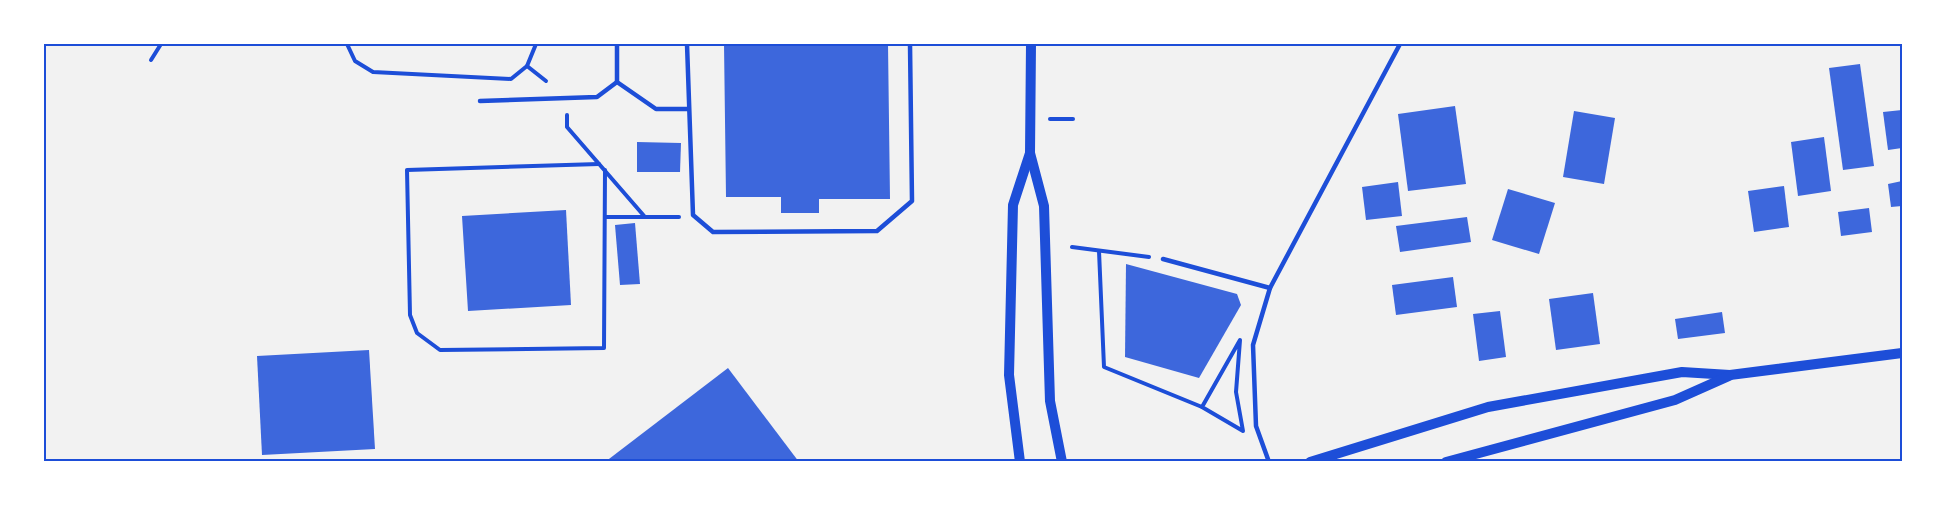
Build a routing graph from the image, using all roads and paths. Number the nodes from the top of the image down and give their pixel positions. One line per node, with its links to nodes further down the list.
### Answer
1 (161, 44): 9 (path)
2 (347, 44): 10 (path)
3 (536, 44): 10 (path)
4 (616, 44): 11 (lane)
5 (687, 44): 14 (lane)
6 (910, 44): 18 (lane)
7 (1031, 44): 15 (street)
8 (1401, 44): 24 (lane)
9 (151, 60)
10 (527, 66): 12 (path)
11 (617, 82): 12 (lane); 14 (lane)
12 (567, 98): 13 (lane); 16 (path)
13 (480, 101)
14 (688, 109): 18 (lane)
15 (1030, 153): 28 (street); 29 (street)
16 (599, 164): 17 (path); 20 (path)
17 (605, 170): 19 (path); 20 (path)
18 (694, 216): 19 (path)
19 (645, 217): 20 (path)
20 (606, 218)
21 (1072, 247): 22 (path)
22 (1099, 251): 23 (path); 27 (path)
23 (1163, 259): 24 (lane)
24 (1270, 288): 30 (lane)
25 (1902, 353): 26 (street)
26 (1730, 375): 31 (street); 32 (street)
27 (1202, 407): 27 (path)
28 (1020, 462)
29 (1062, 462)
30 (1269, 462)
31 (1310, 462)
32 (1446, 462)

